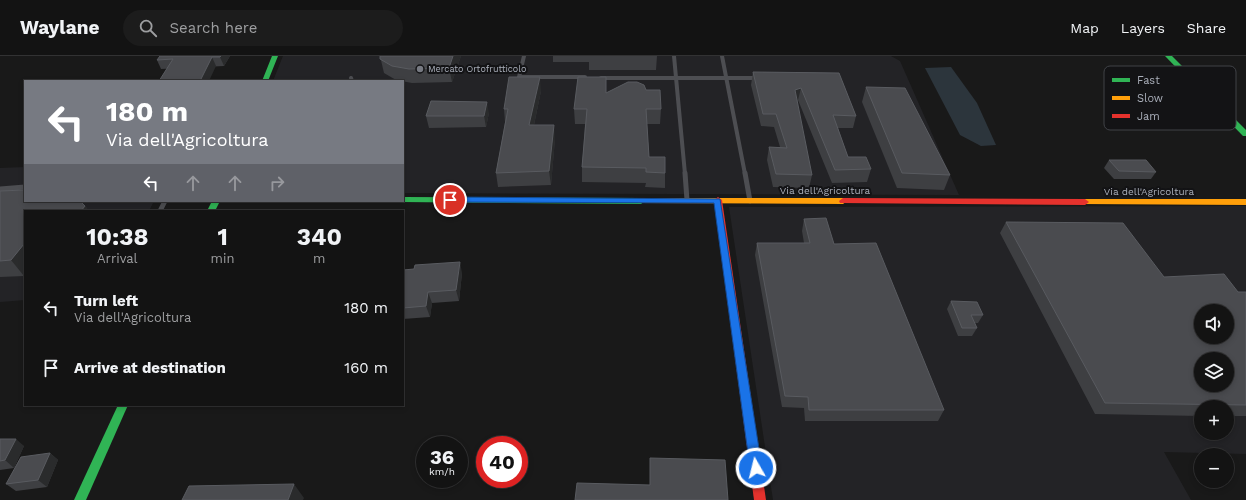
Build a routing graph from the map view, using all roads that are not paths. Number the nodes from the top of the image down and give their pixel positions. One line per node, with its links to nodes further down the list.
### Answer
1 (275, 56): 12 (street)
2 (524, 56): 7 (lane)
3 (674, 56): 9 (lane)
4 (722, 56): 10 (lane)
5 (1168, 56): 6 (street)
6 (1178, 66)
7 (590, 78)
8 (598, 78): 9 (lane)
9 (676, 78): 10 (lane); 18 (lane)
10 (726, 78): 11 (lane); 20 (lane)
11 (765, 78)
12 (265, 80)
13 (1236, 124): 14 (street)
14 (1246, 134)
15 (24, 187): 16 (lane)
16 (0, 189)
17 (404, 200): 18 (street, Via dell'Agricoltura)
18 (687, 200): 19 (street, Via dell'Agricoltura)
19 (718, 200): 20 (street, Via dell'Agricoltura); 24 (street)
20 (750, 201): 21 (street, Via dell'Agricoltura)
21 (1246, 202)
22 (123, 406): 23 (street)
23 (80, 500)
24 (760, 500)

